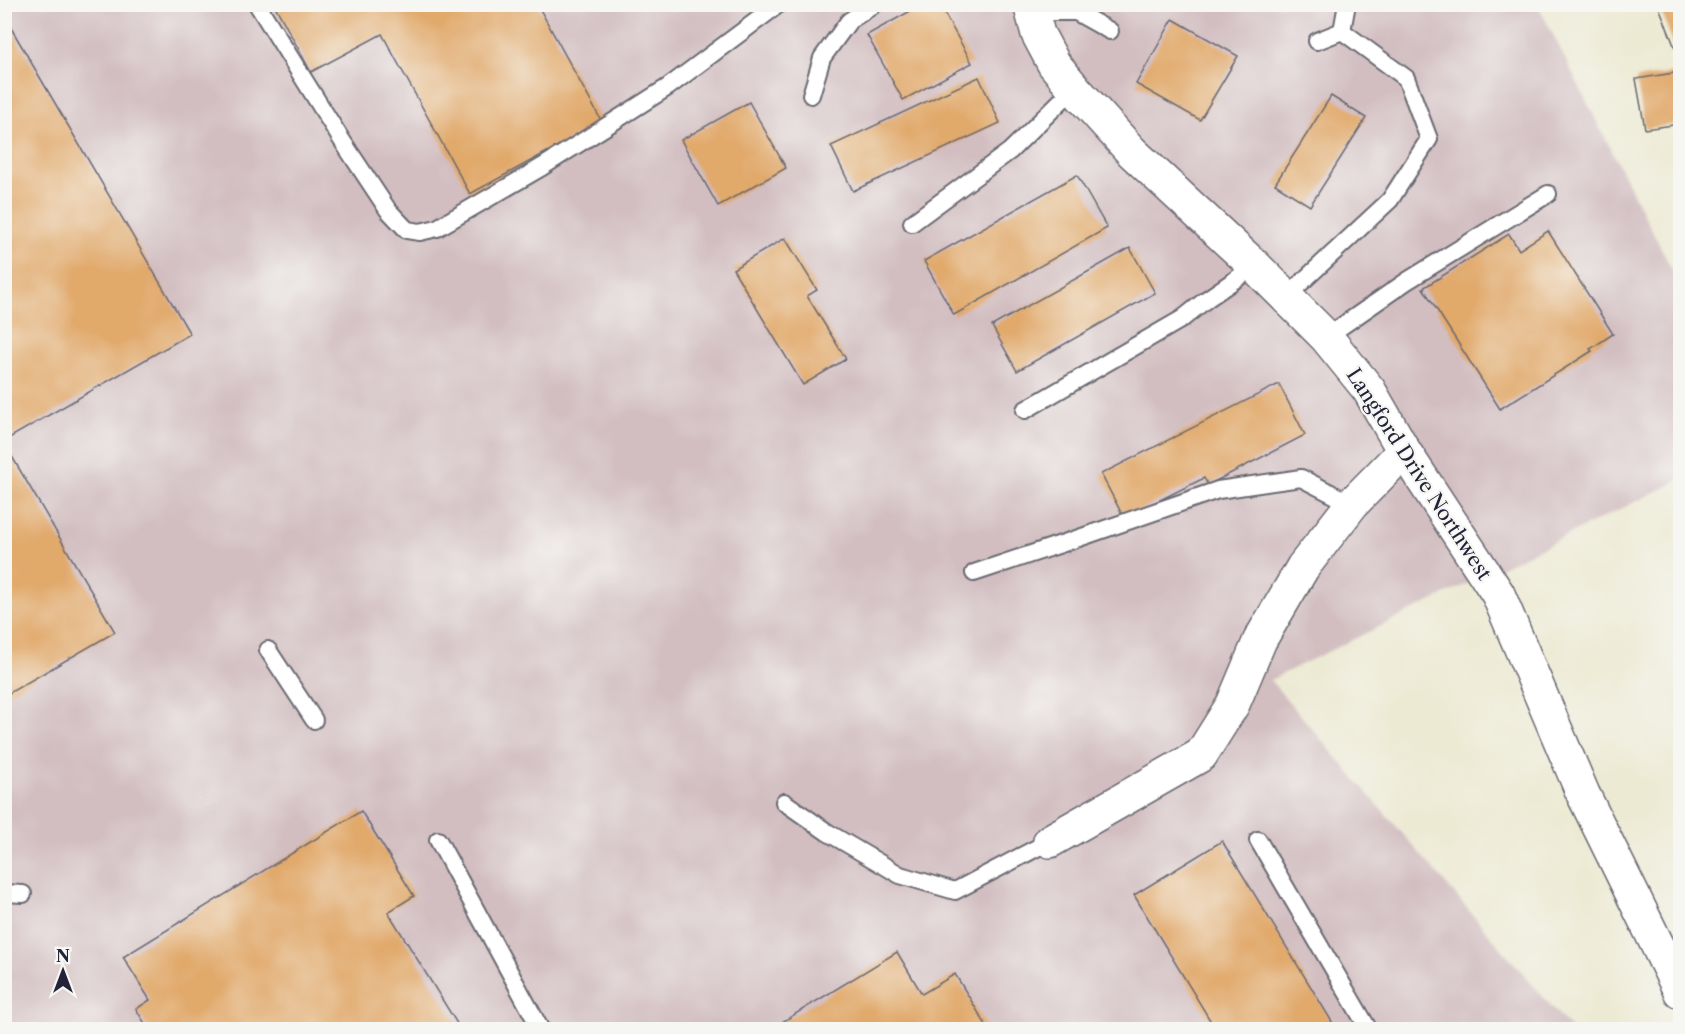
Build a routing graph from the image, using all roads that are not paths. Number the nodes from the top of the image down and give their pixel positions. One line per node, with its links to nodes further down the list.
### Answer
1 (257, 4): 2 (lane)
2 (779, 4)
3 (875, 4): 10 (lane)
4 (1347, 4): 7 (lane)
5 (1031, 8): 6 (lane); 9 (street, Langford Drive Northwest)
6 (1110, 31)
7 (1342, 31): 8 (lane); 14 (lane)
8 (1317, 41)
9 (1074, 88): 12 (lane); 13 (street, Langford Drive Northwest)
10 (811, 94)
11 (1548, 194): 15 (lane)
12 (912, 222)
13 (1255, 266): 14 (street, Langford Drive Northwest); 16 (lane)
14 (1286, 297): 15 (street, Langford Drive Northwest)
15 (1326, 337): 17 (street, Langford Drive Northwest)
16 (1025, 410)
17 (1404, 451): 18 (street); 28 (street, Langford Drive Northwest)
18 (1352, 504): 19 (lane); 25 (street)
19 (974, 573)
20 (268, 650): 21 (lane)
21 (314, 720)
22 (784, 802): 25 (lane)
23 (438, 840): 29 (lane)
24 (1258, 840): 30 (lane)
25 (1050, 842)
26 (4, 893): 27 (lane)
27 (24, 894)
28 (1680, 991)
29 (541, 1029)
30 (1369, 1029)

